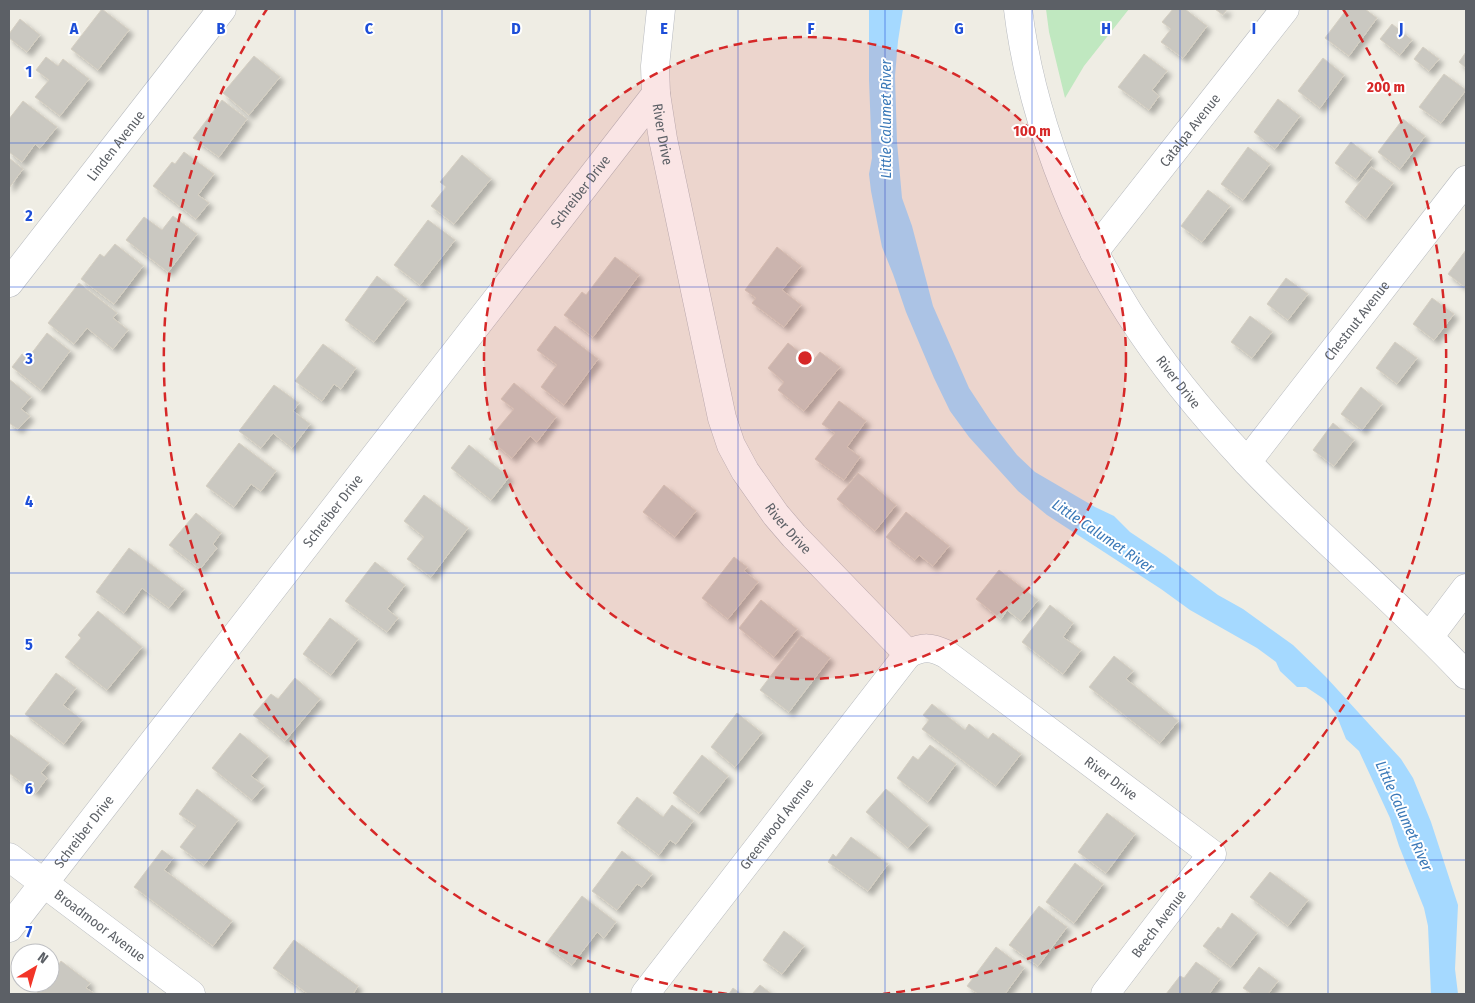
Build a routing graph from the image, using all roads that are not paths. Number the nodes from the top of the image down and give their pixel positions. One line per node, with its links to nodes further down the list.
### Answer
1 (222, 9): 8 (street, Linden Avenue)
2 (661, 9): 5 (street, River Drive)
3 (1018, 9): 7 (street, River Drive)
4 (1285, 9): 7 (street, Catalpa Avenue)
5 (656, 94): 12 (street, River Drive); 16 (street, Schreiber Drive)
6 (1466, 180): 9 (street, Chestnut Avenue)
7 (1094, 252): 9 (street, River Drive)
8 (9, 283)
9 (1247, 462): 11 (street, River Drive)
10 (1466, 588): 11 (street)
11 (1429, 637): 13 (street, River Drive)
12 (908, 654): 14 (street, River Drive); 19 (street, Greenwood Avenue)
13 (1466, 675)
14 (1212, 854): 20 (street, Beech Avenue)
15 (9, 856): 16 (street, Broadmoor Avenue)
16 (44, 883): 17 (street, Schreiber Drive); 18 (street, Broadmoor Avenue)
17 (9, 928)
18 (191, 994)
19 (645, 994)
20 (1105, 994)

